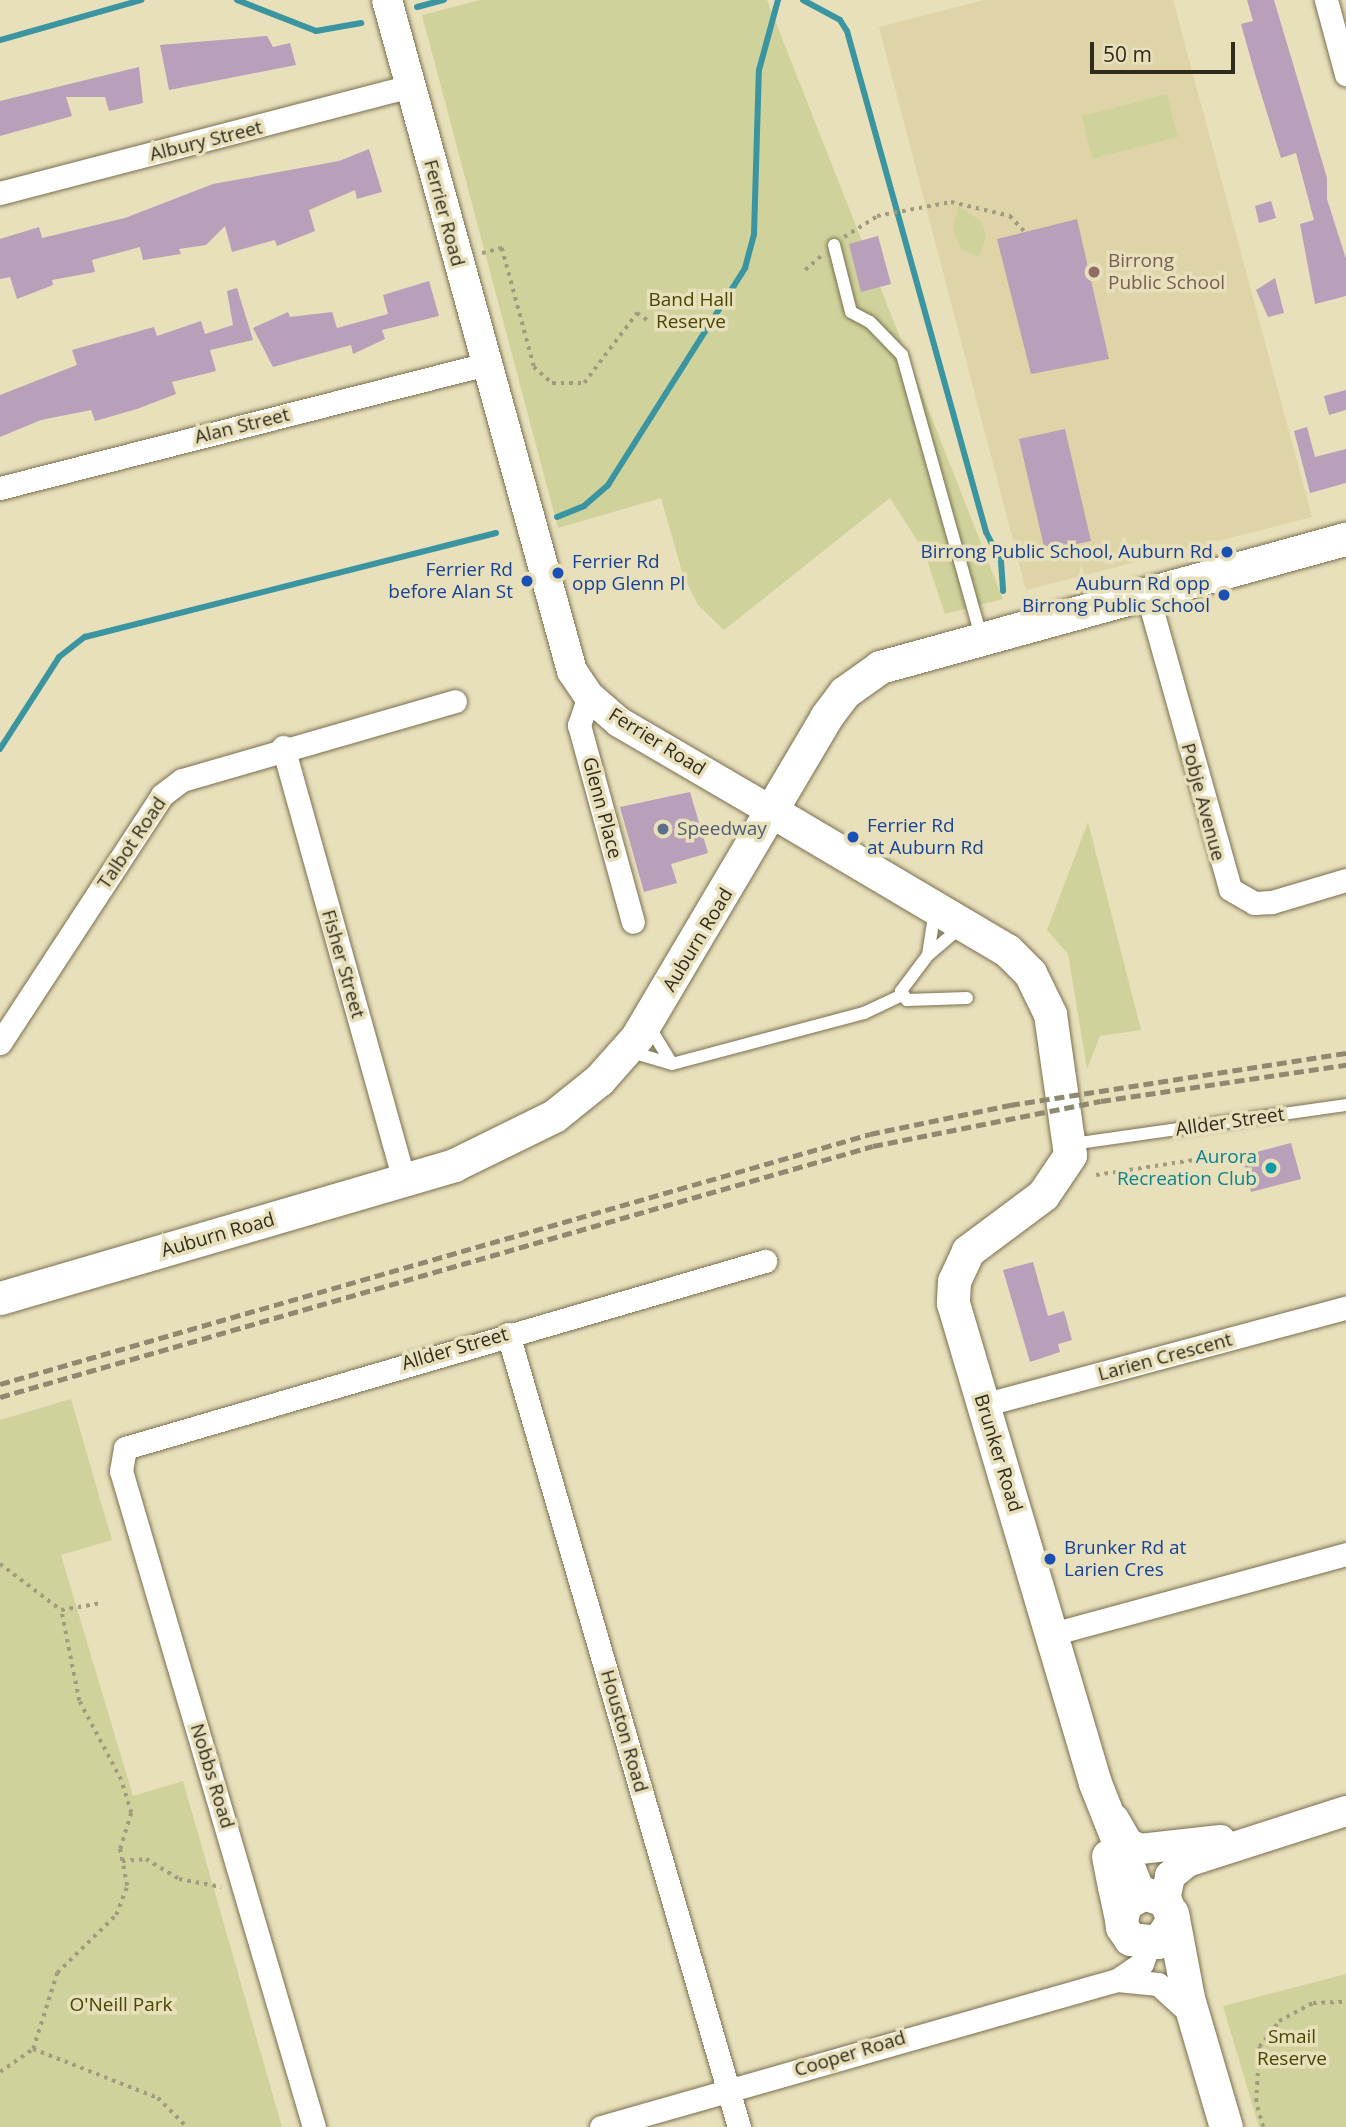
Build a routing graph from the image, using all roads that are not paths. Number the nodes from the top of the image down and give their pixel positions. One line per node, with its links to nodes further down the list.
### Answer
1 (387, 0): 4 (street, Ferrier Road)
2 (1326, 0): 3 (street)
3 (1346, 74)
4 (411, 86): 5 (street, Albury Street); 7 (street, Ferrier Road)
5 (0, 193)
6 (834, 245): 11 (lane)
7 (484, 365): 8 (street, Alan Street); 12 (street, Ferrier Road)
8 (0, 488)
9 (1346, 539): 10 (main road, Auburn Road)
10 (1147, 593): 11 (main road, Auburn Road); 16 (street, Pobje Avenue)
11 (981, 637): 15 (main road, Auburn Road)
12 (589, 696): 15 (street, Ferrier Road); 18 (street, Glenn Place)
13 (455, 701): 14 (street, Talbot Road)
14 (283, 747): 24 (street, Talbot Road); 29 (street, Fisher Street)
15 (775, 813): 17 (main road, Ferrier Road); 23 (main road, Auburn Road)
16 (1346, 880)
17 (935, 906): 19 (main road, Ferrier Road); 20 (lane)
18 (633, 922)
19 (964, 924): 20 (lane); 28 (main road, Ferrier Road)
20 (928, 955): 21 (lane)
21 (902, 995): 22 (lane); 26 (lane)
22 (967, 998)
23 (646, 1023): 25 (main road, Auburn Road); 26 (lane)
24 (0, 1043)
25 (627, 1051): 26 (lane); 29 (main road, Auburn Road)
26 (673, 1064)
27 (1346, 1105): 28 (lane, Allder Street)
28 (1078, 1162): 34 (main road, Brunker Road)
29 (404, 1181): 31 (main road, Auburn Road)
30 (765, 1261): 33 (street, Allder Street)
31 (0, 1298)
32 (1346, 1308): 34 (street, Larien Crescent)
33 (508, 1334): 35 (street, Allder Street); 44 (street, Houston Road)
34 (984, 1405): 37 (main road, Brunker Road)
35 (145, 1437): 45 (street, Nobbs Road)
36 (1346, 1554): 37 (street)
37 (1052, 1634): 38 (main road, Brunker Road)
38 (1095, 1783): 40 (street); 41 (main road, Brunker Road)
39 (1346, 1811): 40 (street)
40 (1248, 1839): 41 (street)
41 (1146, 1918): 42 (street, Cooper Road); 43 (main road, Brunker Road)
42 (1108, 1981): 43 (street); 44 (street, Cooper Road)
43 (1190, 2008): 48 (main road, Brunker Road)
44 (729, 2090): 46 (street, Cooper Road); 47 (street, Houston Road)
45 (314, 2127)
46 (601, 2127)
47 (739, 2127)
48 (1226, 2127)

